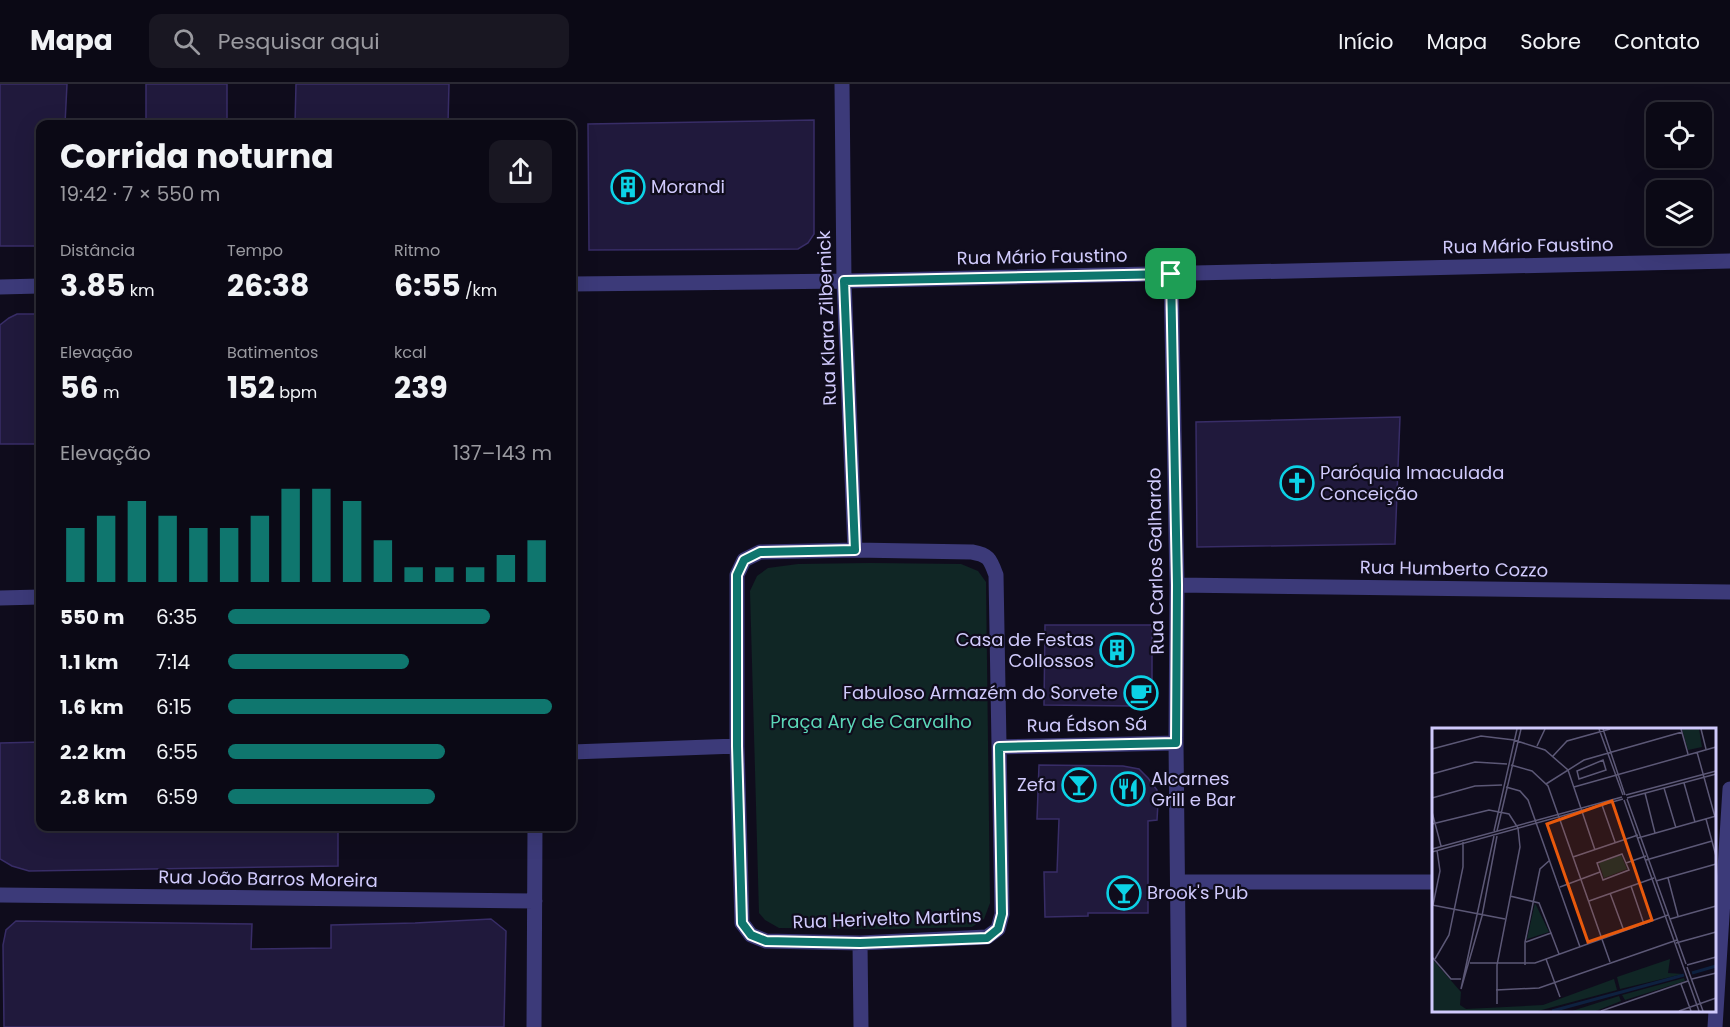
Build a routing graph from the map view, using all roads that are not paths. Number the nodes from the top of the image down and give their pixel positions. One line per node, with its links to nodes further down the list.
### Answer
1 (842, 84): 4 (street, Rua Klara Zilbernick)
2 (1730, 261): 3 (street, Rua Mário Faustino)
3 (1171, 274): 4 (street, Rua Mário Faustino); 9 (street, Rua Carlos Galhardo)
4 (844, 281): 5 (street, Rua Mário Faustino); 8 (street, Rua Klara Zilbernick)
5 (576, 284)
6 (0, 286): 7 (street)
7 (36, 286)
8 (855, 550): 14 (street, Rua Herivelto Martins); 15 (street, Rua Herivelto Martins)
9 (1177, 585): 10 (street, Rua Humberto Cozzo); 13 (street, Rua Carlos Galhardo)
10 (1730, 592)
11 (36, 597): 12 (street)
12 (0, 598)
13 (1176, 743): 15 (street, Rua Édson Sá); 19 (street, Rua Carlos Galhardo)
14 (737, 746): 16 (street); 24 (street, Rua Herivelto Martins)
15 (999, 747): 24 (street, Rua Herivelto Martins)
16 (576, 752)
17 (1730, 789): 21 (street)
18 (535, 831): 23 (street)
19 (1178, 882): 20 (street); 29 (street, Rua Carlos Galhardo)
20 (1432, 882)
21 (1718, 882): 25 (street)
22 (0, 895): 23 (street, Rua João Barros Moreira)
23 (535, 901): 27 (street)
24 (860, 943): 28 (street)
25 (1715, 991)
26 (1714, 1012): 30 (street)
27 (534, 1027)
28 (861, 1027)
29 (1179, 1027)
30 (1714, 1027)

